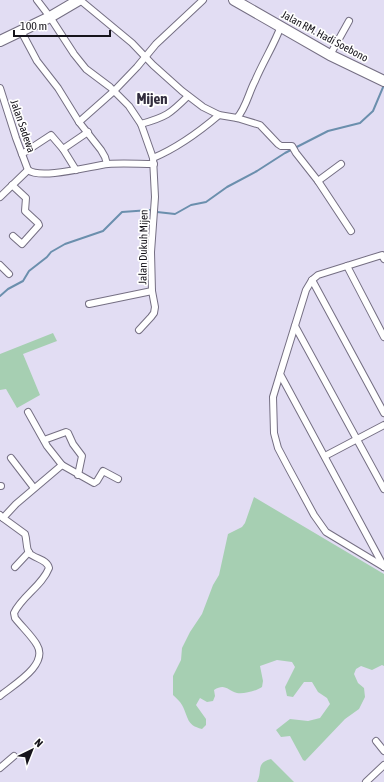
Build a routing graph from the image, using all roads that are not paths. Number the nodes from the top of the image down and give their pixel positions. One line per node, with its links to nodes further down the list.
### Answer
1 (37, 0): 5 (street, Jalan Dukuh Mijen)
2 (80, 0): 5 (main road); 11 (street)
3 (203, 0): 11 (street)
4 (234, 0): 7 (main road, Jalan RM. Hadi Soebono)
5 (50, 17): 8 (main road); 14 (street, Jalan Dukuh Mijen)
6 (349, 21): 10 (street)
7 (281, 26): 10 (main road, Jalan RM. Hadi Soebono); 18 (street)
8 (21, 31): 9 (main road); 19 (street)
9 (0, 41)
10 (330, 55): 12 (main road, Jalan RM. Hadi Soebono)
11 (145, 57): 14 (street); 15 (street)
12 (382, 80)
13 (0, 88): 16 (street, Jalan Sadewa)
14 (114, 91): 19 (street); 20 (street, Jalan Dukuh Mijen)
15 (188, 96): 17 (street); 20 (street)
16 (2, 98): 23 (street, Jalan Sadewa)
17 (219, 115): 18 (street); 24 (street)
18 (237, 118): 29 (street)
19 (79, 122): 21 (street)
20 (141, 124): 24 (street, Jalan Dukuh Mijen)
21 (88, 132): 22 (street); 25 (street)
22 (63, 149): 23 (street); 28 (street)
23 (22, 154): 27 (street, Jalan Sadewa)
24 (154, 161): 25 (street); 39 (street, Jalan Dukuh Mijen)
25 (107, 164): 28 (street)
26 (341, 164): 29 (street)
27 (28, 170): 28 (street); 30 (street)
28 (76, 170)
29 (318, 181): 32 (street)
30 (12, 185): 31 (street); 33 (street)
31 (0, 197)
32 (351, 231)
33 (13, 236)
34 (383, 256): 36 (street)
35 (0, 265): 37 (street)
36 (347, 266): 38 (street); 43 (street)
37 (9, 274)
38 (312, 280): 41 (street); 45 (street)
39 (152, 291): 40 (street); 42 (street, Jalan Dukuh Mijen)
40 (88, 304)
41 (295, 326): 44 (street); 49 (street)
42 (139, 330)
43 (384, 337)
44 (280, 374): 50 (street); 60 (street)
45 (384, 410)
46 (28, 412): 48 (street)
47 (384, 425): 49 (street)
48 (44, 440): 52 (street); 53 (street)
49 (357, 440): 50 (street); 56 (street)
50 (325, 456): 60 (street)
51 (11, 458): 55 (street)
52 (62, 465): 53 (street); 55 (street)
53 (78, 475): 54 (street)
54 (118, 479)
55 (34, 488): 57 (street)
56 (384, 489)
57 (1, 516): 58 (street)
58 (29, 552): 59 (street); 61 (street)
59 (15, 567)
60 (384, 567)
61 (0, 696)
62 (376, 741): 63 (street)
63 (384, 751)
64 (14, 756): 66 (street)
65 (384, 765): 67 (street)
66 (0, 768)
67 (366, 782)

